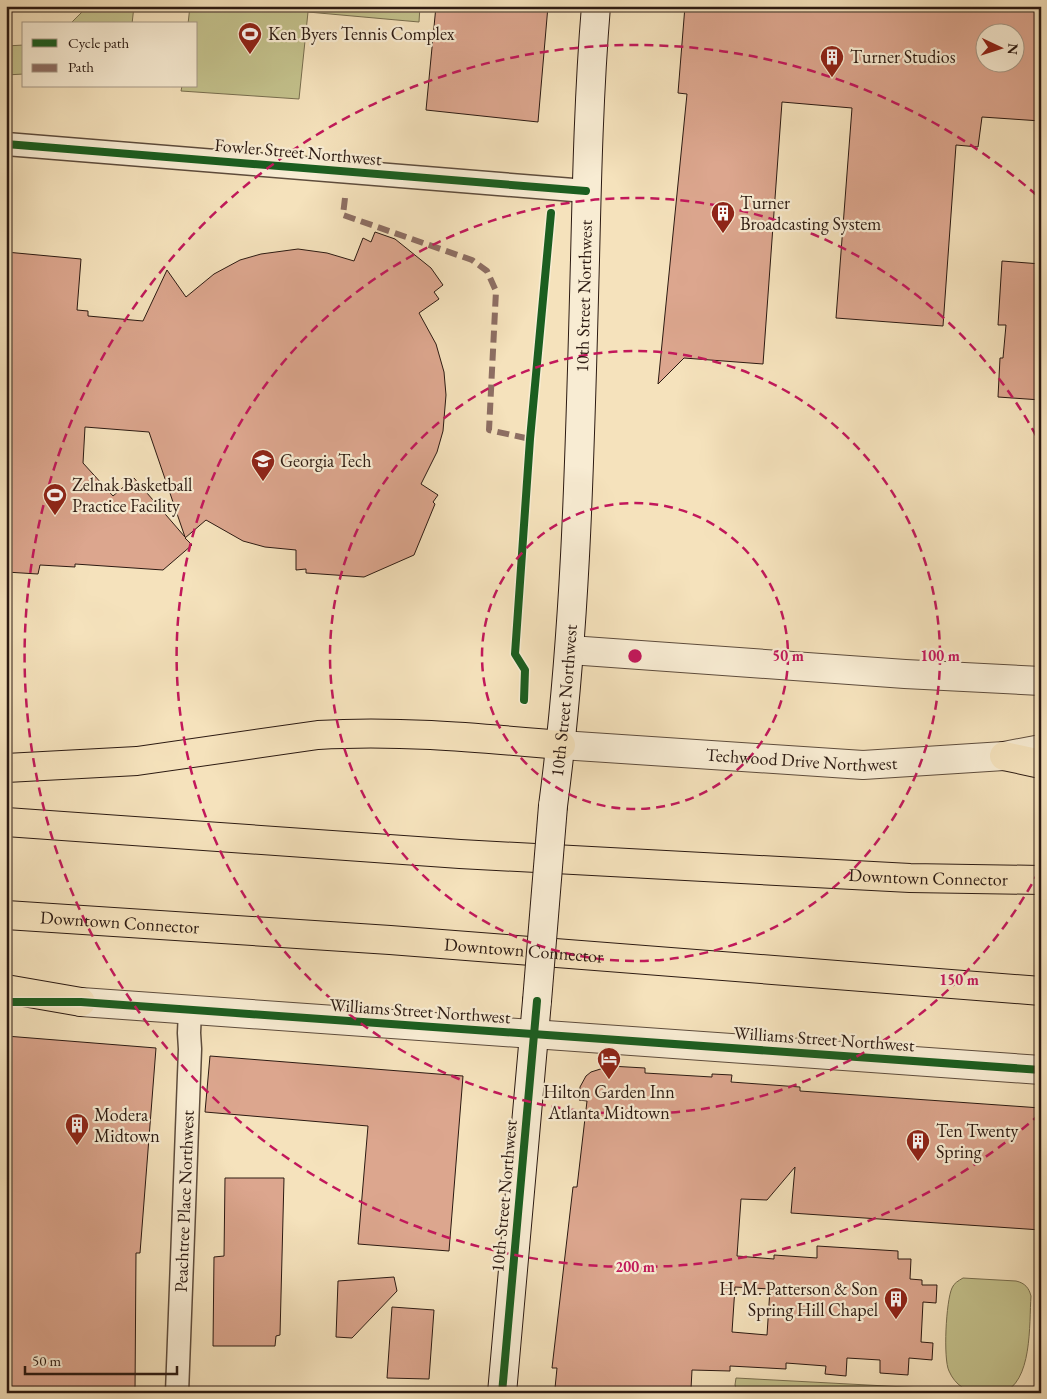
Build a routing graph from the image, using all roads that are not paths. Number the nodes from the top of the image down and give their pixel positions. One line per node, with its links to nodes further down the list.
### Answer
1 (596, 6): 3 (street, 10th Street Northwest)
2 (6, 144): 3 (street, Fowler Street Northwest)
3 (586, 191): 4 (street, 10th Street Northwest)
4 (570, 650): 5 (street); 6 (street, 10th Street Northwest)
5 (1041, 681)
6 (561, 745): 8 (street, Techwood Drive Northwest); 10 (highway); 19 (street, 10th Street Northwest, bridge)
7 (1041, 749): 8 (street, Techwood Drive Northwest)
8 (1004, 756): 9 (highway)
9 (1041, 764)
10 (6, 768)
11 (6, 822): 12 (highway, Downtown Connector)
12 (1041, 880)
13 (6, 915): 15 (highway, Downtown Connector)
14 (6, 989): 17 (highway)
15 (1041, 991)
16 (6, 1002): 17 (street, Williams Street Northwest)
17 (81, 1002): 18 (street, Williams Street Northwest)
18 (190, 1010): 19 (street, Williams Street Northwest); 21 (street, Peachtree Place Northwest)
19 (534, 1034): 20 (street, Williams Street Northwest); 22 (street, 10th Street Northwest)
20 (1041, 1070)
21 (177, 1393)
22 (502, 1393)

